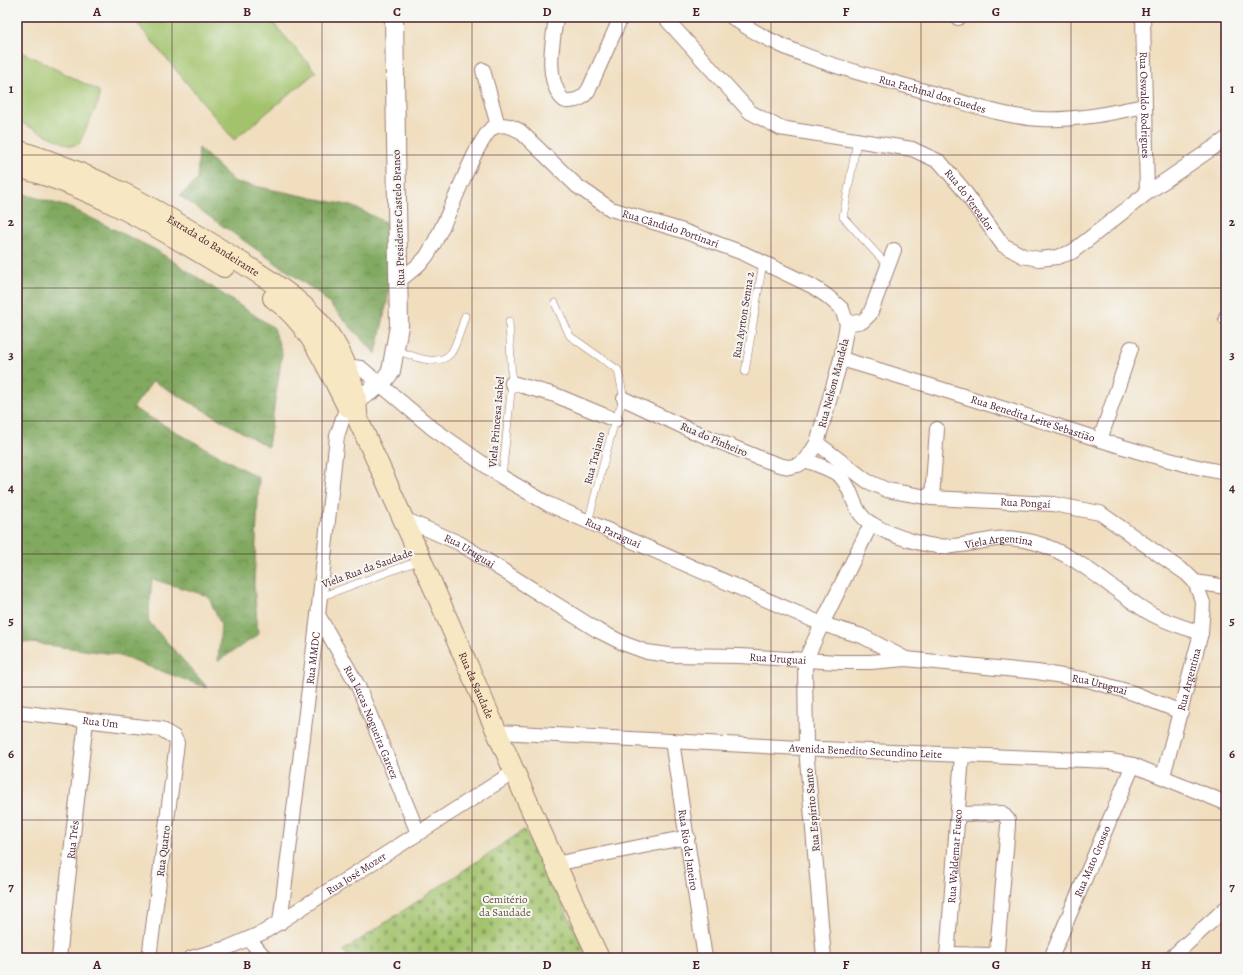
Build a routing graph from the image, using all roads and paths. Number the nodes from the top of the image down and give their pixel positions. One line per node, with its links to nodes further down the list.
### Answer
1 (394, 17): 18 (street, Rua Presidente Castelo Branco)
2 (556, 17): 3 (street)
3 (621, 17)
4 (732, 17): 8 (street, Rua Fachinal dos Guedes)
5 (1143, 17): 8 (street, Rua Oswaldo Rodrigues)
6 (668, 21): 11 (street, Rua do Vereador)
7 (483, 70): 9 (street)
8 (1144, 106): 14 (street, Rua Oswaldo Rodrigues)
9 (498, 126): 16 (street, Rua Cândido Portinari); 18 (street)
10 (1226, 139): 14 (street, Rua do Vereador)
11 (857, 141): 14 (street, Rua do Vereador); 17 (lane)
12 (17, 150): 26 (main road, Estrada do Bandeirante)
13 (17, 167): 31 (main road, Estrada do Bandeirante)
14 (1147, 193)
15 (894, 250): 17 (street, Rua Nelson Mandela)
16 (763, 262): 22 (street, Rua Cândido Portinari); 27 (lane, Rua Ayrton Senna 2)
17 (888, 266): 22 (street, Rua Nelson Mandela)
18 (399, 281): 24 (street, Rua Presidente Castelo Branco)
19 (555, 303): 30 (lane)
20 (465, 316): 24 (lane)
21 (509, 321): 28 (lane, Viela Princesa Isabel)
22 (847, 324): 25 (street, Rua Nelson Mandela)
23 (1131, 348): 34 (street)
24 (396, 350): 29 (street, Rua Presidente Castelo Branco)
25 (841, 358): 34 (street, Rua Benedita Leite Sebastião); 35 (street, Rua Nelson Mandela)
26 (345, 366): 29 (street, Rua Paraguai); 31 (main road, Estrada do Bandeirante)
27 (745, 372)
28 (512, 383): 32 (street); 38 (lane, Viela Princesa Isabel)
29 (381, 384): 31 (street, Rua Presidente Castelo Branco); 38 (street, Rua Paraguai)
30 (624, 399): 32 (lane, Rua Trajano); 36 (street, Rua do Pinheiro)
31 (353, 406): 40 (main road, Rua da Saudade); 46 (street, Rua MMDC)
32 (615, 420): 41 (lane, Rua Trajano)
33 (937, 429): 39 (street)
34 (1100, 440): 37 (street, Rua Benedita Leite Sebastião)
35 (817, 444): 36 (street, Rua Nelson Mandela); 39 (street, Rua Pongaí)
36 (806, 460): 42 (street, Viela Argentina)
37 (1226, 473)
38 (502, 477): 41 (street, Rua Paraguai)
39 (932, 498): 44 (street, Rua Pongaí)
40 (404, 519): 43 (main road, Rua da Saudade); 51 (street, Rua Uruguai)
41 (588, 522): 48 (street, Rua Paraguai)
42 (871, 524): 48 (street); 49 (street, Viela Argentina)
43 (421, 560): 46 (lane, Viela Rua da Saudade); 55 (main road, Rua da Saudade)
44 (1195, 582): 45 (street); 49 (street, Rua Argentina)
45 (1226, 587)
46 (320, 597): 47 (street, Rua MMDC)
47 (318, 615): 65 (street, Rua Lucas Nogueira Garcez); 69 (street, Rua MMDC)
48 (822, 624): 50 (street, Rua Paraguai); 51 (street)
49 (1202, 633): 53 (street, Rua Argentina)
50 (906, 659): 51 (street, Rua Uruguai); 53 (street, Rua Uruguai)
51 (805, 661): 58 (street, Rua Espírito Santo)
52 (17, 712): 54 (street, Rua Um)
53 (1181, 712): 62 (street, Rua Argentina)
54 (86, 721): 57 (street, Rua Um); 72 (street, Rua Três)
55 (497, 732): 56 (street, Avenida Benedito Secundino Leite); 61 (main road, Rua da Saudade)
56 (672, 741): 58 (street, Avenida Benedito Secundino Leite); 66 (street, Rua Rio de Janeiro)
57 (177, 743): 73 (street, Rua Quatro)
58 (806, 748): 59 (street, Avenida Benedito Secundino Leite); 78 (street, Rua Espírito Santo)
59 (962, 755): 60 (street, Avenida Benedito Secundino Leite); 64 (street, Rua Waldemar Fusco)
60 (1133, 765): 62 (street, Avenida Benedito Secundino Leite); 79 (street, Rua Mato Grosso)
61 (514, 772): 65 (street, Rua José Mozer); 67 (main road, Rua da Saudade)
62 (1163, 776): 63 (street, Avenida Benedito Secundino Leite)
63 (1226, 803)
64 (958, 814): 71 (street, Rua Waldemar Fusco); 71 (street)
65 (418, 833): 69 (street, Rua José Mozer)
66 (688, 838): 67 (street); 77 (street, Rua Rio de Janeiro)
67 (555, 864): 76 (main road, Rua da Saudade)
68 (1225, 912): 80 (street)
69 (280, 923): 70 (street, Rua José Mozer)
70 (249, 939): 74 (street, Rua José Mozer); 75 (street)
71 (947, 956)
72 (59, 958)
73 (149, 958)
74 (191, 958)
75 (265, 958)
76 (599, 958)
77 (705, 958)
78 (824, 958)
79 (1051, 958)
80 (1171, 958)

